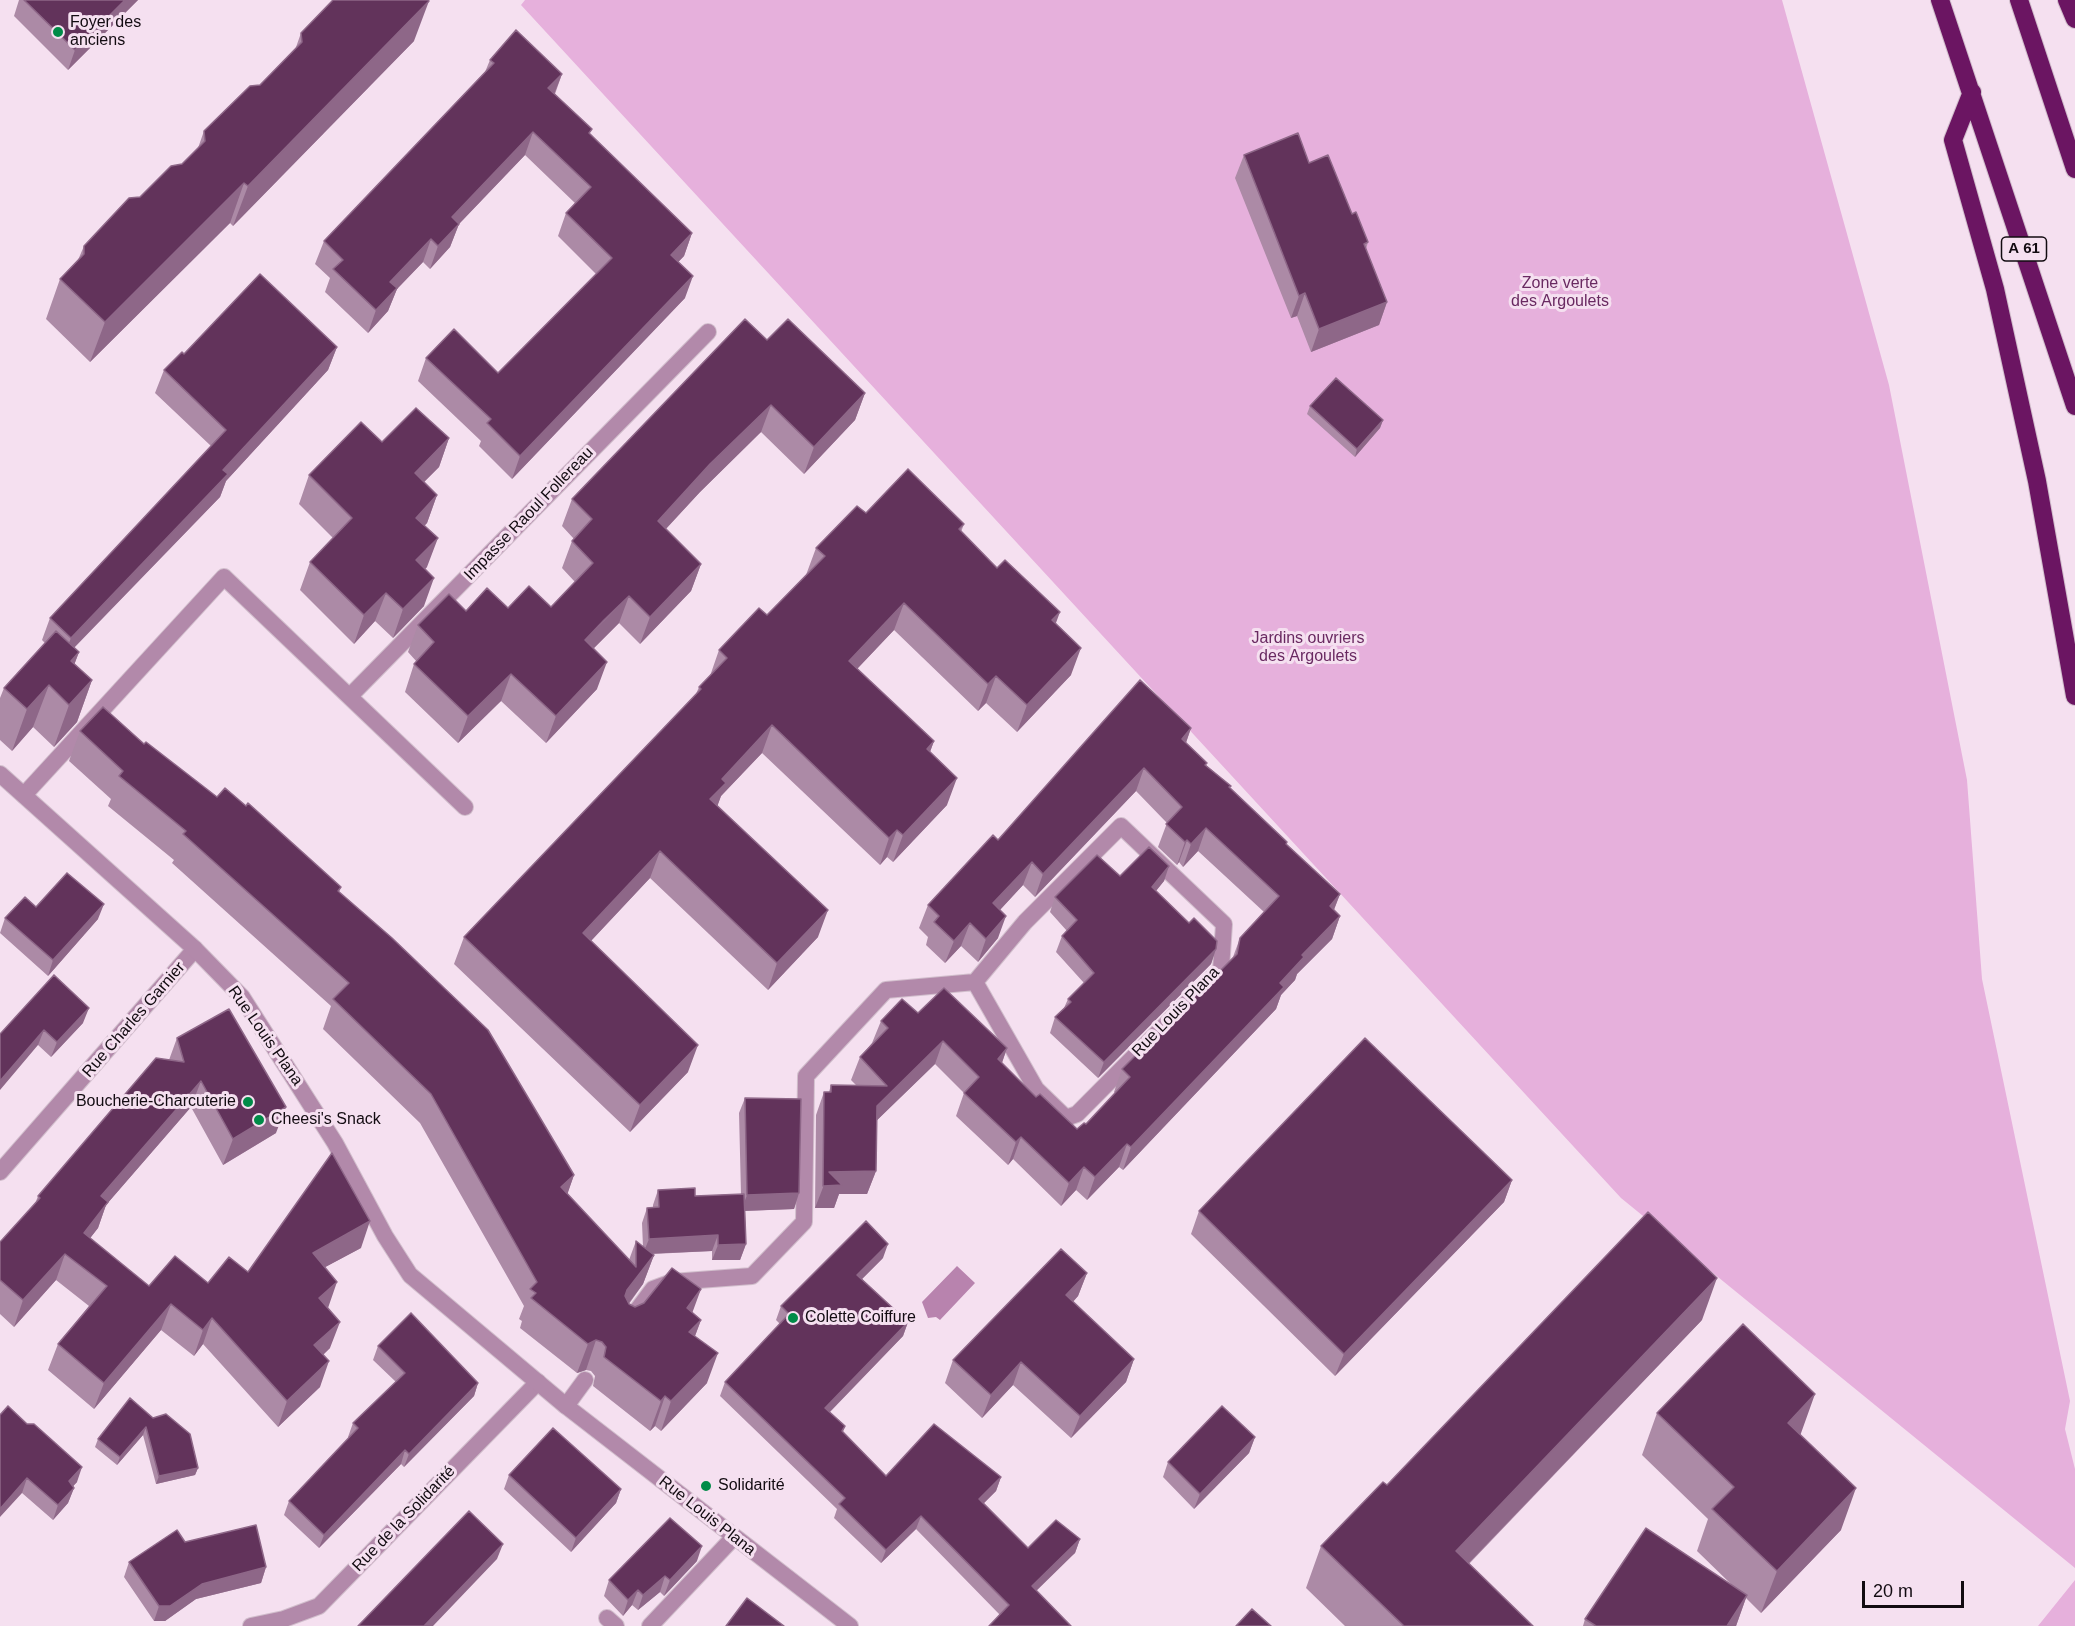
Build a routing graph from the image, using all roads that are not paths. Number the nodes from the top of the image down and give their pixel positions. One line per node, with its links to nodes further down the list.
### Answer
1 (1940, 0): 5 (highway, A 61)
2 (2019, 0): 6 (highway)
3 (2067, 0): 4 (highway)
4 (2075, 19)
5 (1972, 92): 8 (highway, A 61); 10 (highway)
6 (2075, 169)
7 (708, 332): 9 (street, Impasse Raoul Follereau)
8 (2075, 406)
9 (350, 696): 12 (street); 13 (street)
10 (2075, 696)
11 (0, 774): 12 (street, Rue Louis Plana)
12 (24, 795): 14 (street, Rue Louis Plana)
13 (465, 807)
14 (195, 949): 16 (street, Rue Charles Garnier); 19 (street, Rue Louis Plana)
15 (975, 982): 15 (street, Rue Louis Plana); 17 (street)
16 (0, 1172)
17 (625, 1326)
18 (585, 1380): 20 (street)
19 (538, 1382): 20 (street, Rue Louis Plana); 22 (street, Rue de la Solidarité)
20 (566, 1406): 21 (street, Rue Louis Plana)
21 (735, 1537): 23 (street); 24 (street, Rue Louis Plana)
22 (251, 1626)
23 (650, 1626)
24 (850, 1626)

